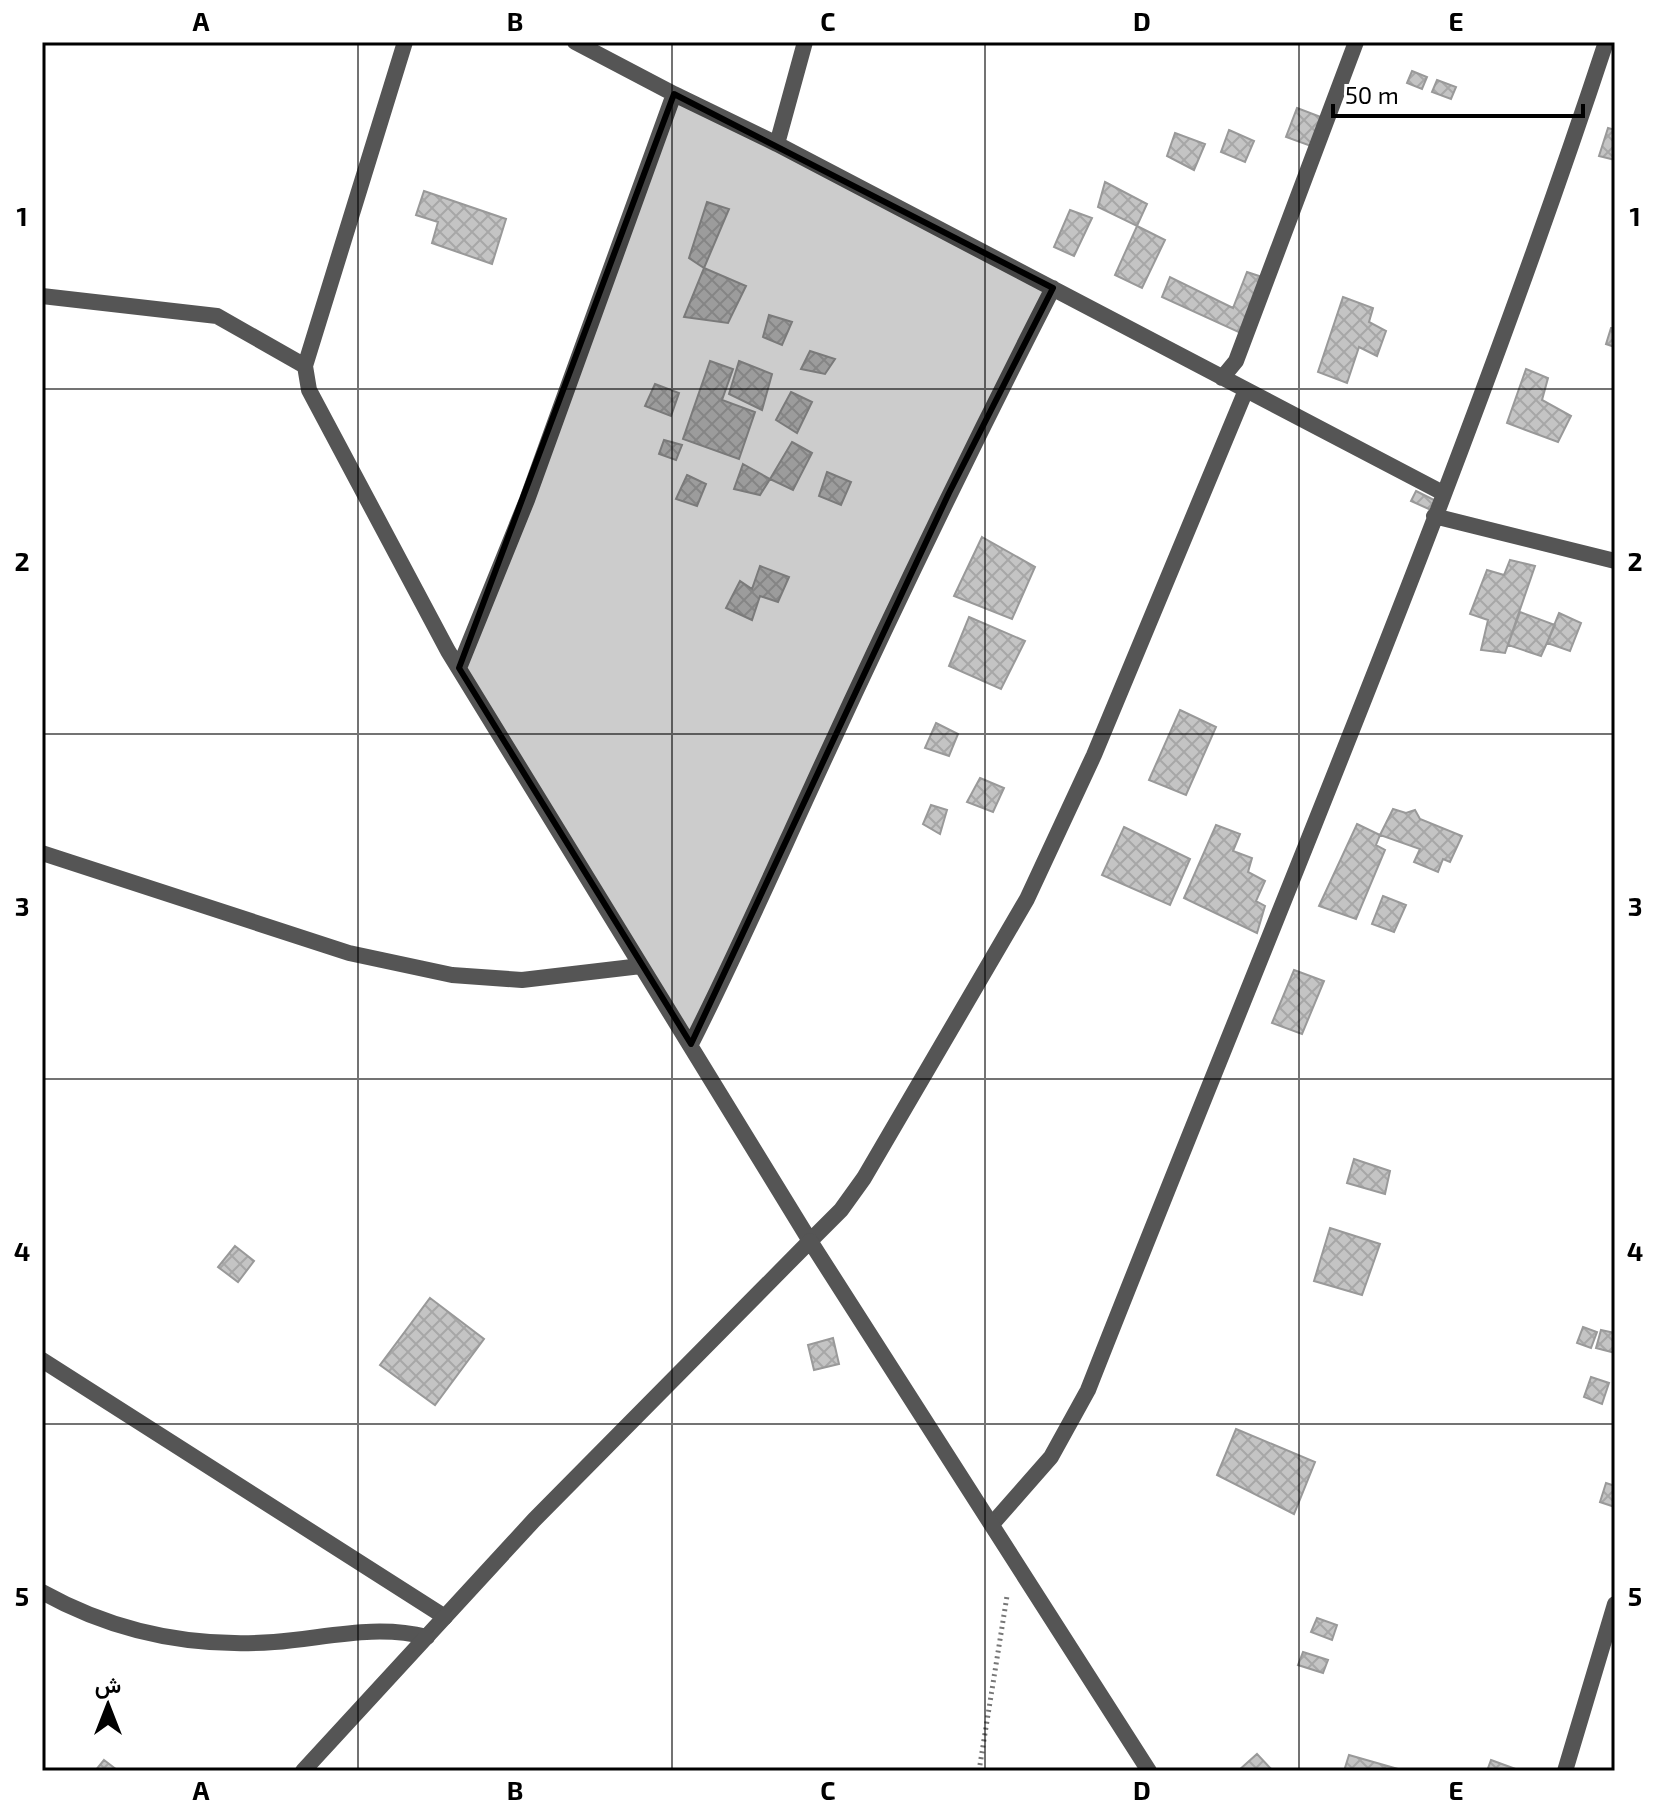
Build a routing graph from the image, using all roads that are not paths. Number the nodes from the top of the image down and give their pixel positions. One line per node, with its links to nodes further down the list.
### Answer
1 (405, 42): 10 (street)
2 (575, 42): 6 (street)
3 (805, 42): 7 (street)
4 (1356, 42): 11 (street)
5 (1606, 42): 13 (street)
6 (674, 94): 7 (street); 16 (street)
7 (777, 144): 8 (street)
8 (1053, 288): 11 (street); 19 (street)
9 (42, 296): 10 (street)
10 (305, 366): 16 (street)
11 (1222, 378): 12 (street)
12 (1246, 390): 13 (street); 20 (street)
13 (1443, 493): 14 (street)
14 (1434, 516): 15 (street); 22 (street)
15 (1615, 561)
16 (459, 668): 18 (street)
17 (42, 853): 18 (street)
18 (641, 966): 19 (street)
19 (691, 1044): 20 (street)
20 (810, 1241): 22 (street); 25 (street)
21 (42, 1360): 25 (street)
22 (993, 1523): 28 (street)
23 (42, 1592): 26 (street)
24 (1615, 1604): 29 (street)
25 (445, 1617): 26 (street)
26 (427, 1637): 27 (street)
27 (303, 1771)
28 (1149, 1771)
29 (1565, 1771)

